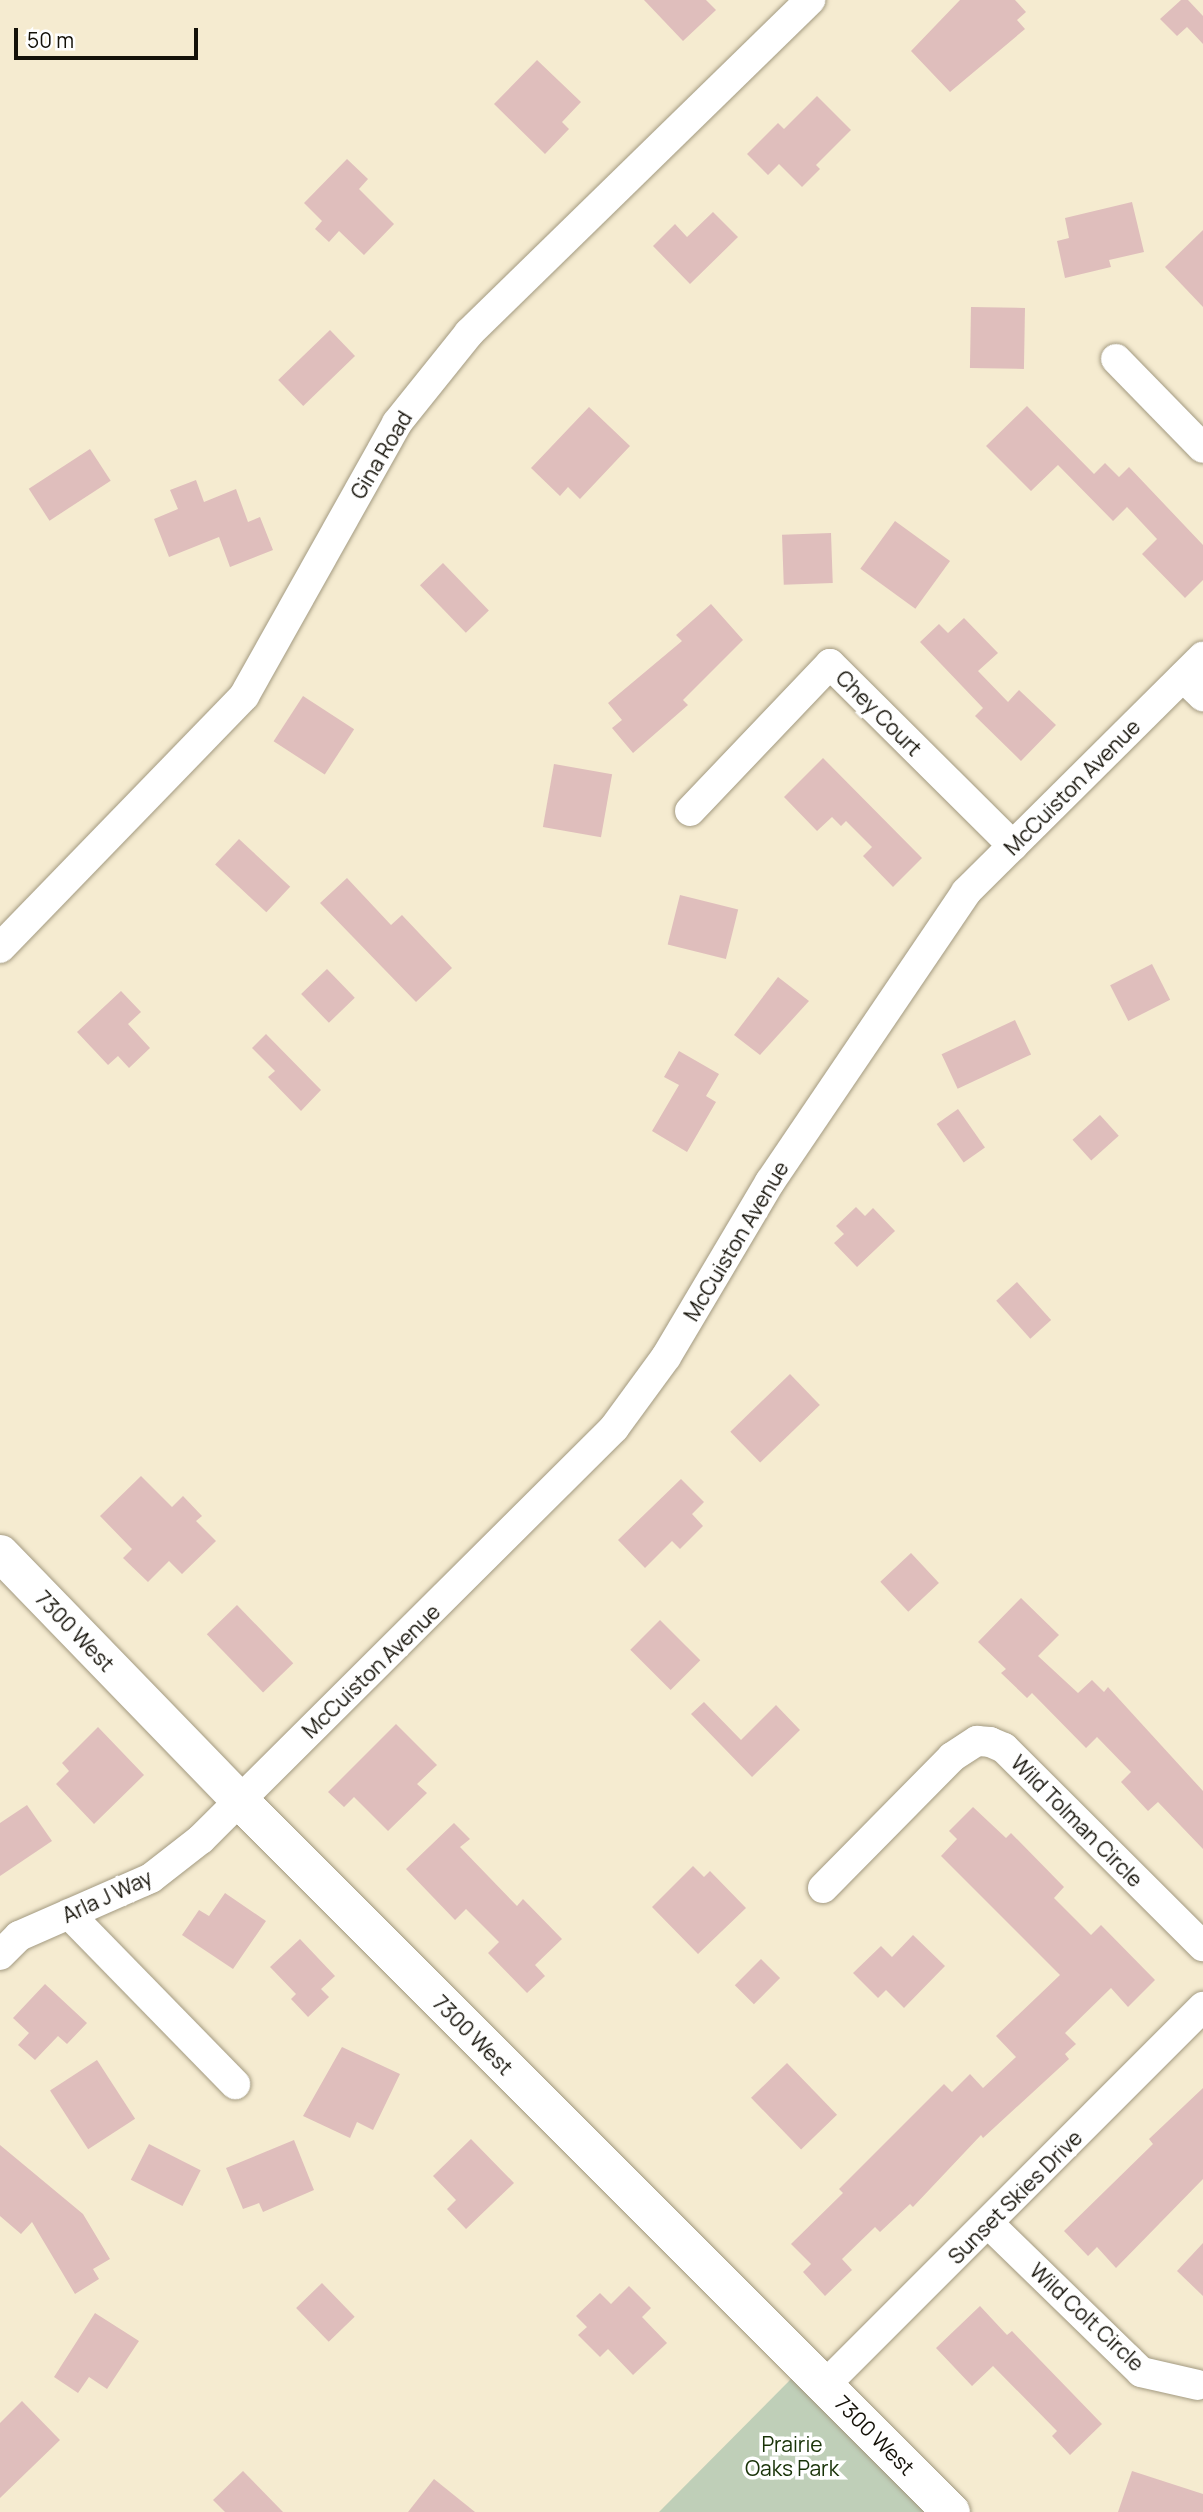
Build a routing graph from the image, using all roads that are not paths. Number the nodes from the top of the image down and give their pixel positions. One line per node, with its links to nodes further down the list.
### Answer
1 (810, 0): 7 (street, Gina Road)
2 (1116, 359): 3 (street)
3 (1203, 448)
4 (1196, 676): 6 (street, McCuiston Avenue)
5 (690, 810): 6 (street, Chey Court)
6 (1013, 846): 9 (street, McCuiston Avenue)
7 (0, 948)
8 (0, 1553): 9 (street, 7300 West)
9 (239, 1800): 11 (street, Arla J Way); 17 (street, 7300 West)
10 (823, 1888): 12 (street, Wild Tolman Circle)
11 (69, 1914): 13 (street, Arla J Way); 15 (street)
12 (1203, 1946)
13 (0, 1955)
14 (1203, 2007): 16 (street, Sunset Skies Drive)
15 (235, 2084)
16 (989, 2224): 17 (street, Sunset Skies Drive); 18 (street, Wild Colt Circle)
17 (825, 2385): 19 (street, 7300 West)
18 (1198, 2385)
19 (951, 2512)

